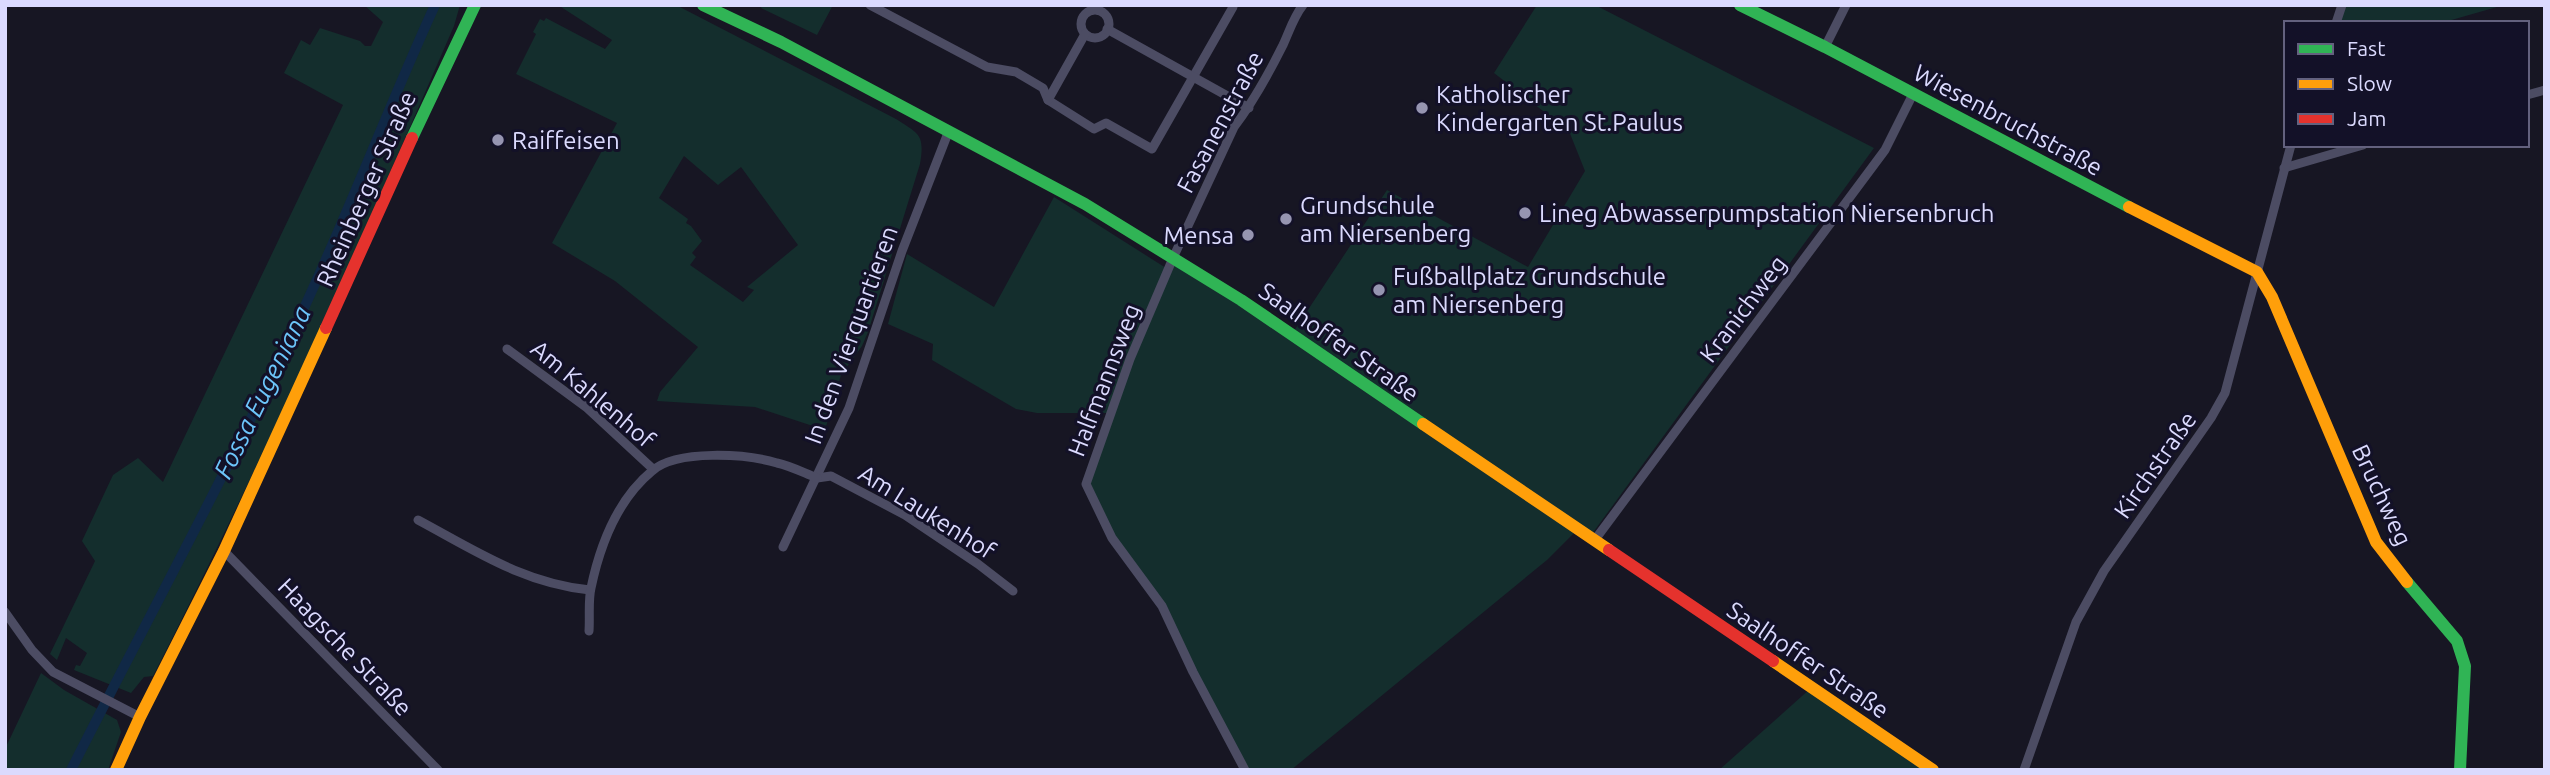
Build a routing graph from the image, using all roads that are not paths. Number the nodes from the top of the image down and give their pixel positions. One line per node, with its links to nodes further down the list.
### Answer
1 (475, 5): 28 (main road, Rheinberger Straße)
2 (704, 5): 16 (main road, Saalhoffer Straße)
3 (870, 5): 14 (street)
4 (1303, 5): 15 (street, Fasanenstraße)
5 (1740, 5): 11 (main road, Wiesenbruchstraße)
6 (1846, 5): 11 (street)
7 (1233, 7): 12 (street)
8 (1101, 8): 9 (street); 10 (street)
9 (1107, 30): 10 (street); 12 (street)
10 (1085, 34): 14 (street)
11 (1825, 47): 13 (main road, Wiesenbruchstraße)
12 (1193, 76): 14 (street); 15 (street)
13 (1913, 94): 21 (main road, Wiesenbruchstraße); 26 (street, Kranichweg)
14 (1048, 100)
15 (1248, 108): 20 (street, Fasanenstraße)
16 (948, 133): 20 (main road, Saalhoffer Straße); 24 (street, In den Vierquartieren)
17 (2290, 147): 19 (street, Kirchstraße)
18 (2355, 147): 19 (street)
19 (2284, 168): 21 (street, Kirchstraße)
20 (1172, 258): 26 (main road, Saalhoffer Straße); 37 (street, Halfmannsweg)
21 (2257, 272): 38 (street, Kirchstraße); 39 (main road, Bruchweg)
22 (507, 349): 23 (street, Am Kahlenhof)
23 (653, 469): 24 (street, Am Laukenhof); 29 (street)
24 (817, 478): 27 (street, In den Vierquartieren); 30 (street, Am Laukenhof)
25 (418, 520): 29 (street)
26 (1594, 541): 34 (main road, Saalhoffer Straße)
27 (783, 547)
28 (224, 551): 33 (main road, Rheinberger Straße); 36 (street, Haagsche Straße)
29 (590, 590): 32 (street)
30 (1013, 591)
31 (5, 612): 33 (street)
32 (589, 631)
33 (140, 717): 35 (main road, Rheinberger Straße)
34 (1925, 767)
35 (116, 770)
36 (438, 770)
37 (1245, 770)
38 (2024, 770)
39 (2460, 770)

